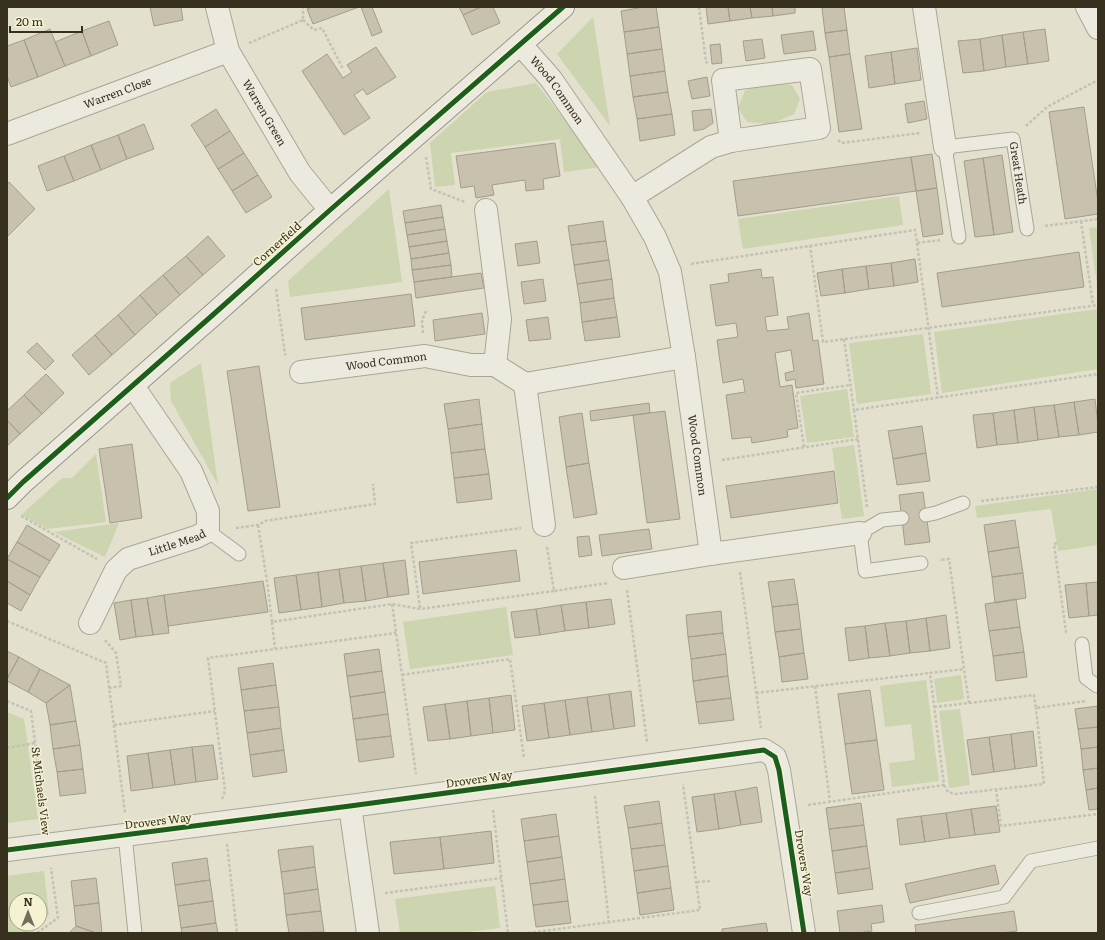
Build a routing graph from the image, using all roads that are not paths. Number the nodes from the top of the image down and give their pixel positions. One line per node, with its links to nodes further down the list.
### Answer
1 (217, 7): 7 (street, Warren Green)
2 (563, 7): 6 (street, Cornerfield)
3 (924, 7): 9 (street)
4 (1087, 7): 5 (street)
5 (1098, 28)
6 (521, 44): 11 (street, Wood Common); 12 (street, Cornerfield)
7 (228, 51): 8 (street, Warren Close); 12 (street, Warren Green)
8 (7, 134)
9 (944, 138): 14 (lane, Great Heath); 15 (lane)
10 (731, 140): 10 (street); 11 (street)
11 (632, 197): 16 (street, Wood Common)
12 (330, 210): 20 (street, Cornerfield)
13 (486, 210): 17 (street)
14 (1027, 229)
15 (959, 237)
16 (684, 357): 19 (street); 29 (street, Wood Common)
17 (495, 365): 18 (street, Wood Common); 19 (street)
18 (301, 372)
19 (525, 384): 25 (street)
20 (133, 386): 21 (street, Cornerfield); 27 (street, Little Mead)
21 (7, 498)
22 (963, 503): 23 (lane)
23 (926, 515)
24 (902, 518): 26 (lane)
25 (544, 525)
26 (865, 530): 29 (street); 30 (lane)
27 (208, 531): 28 (lane); 32 (street, Little Mead)
28 (239, 554)
29 (711, 554): 31 (street)
30 (921, 563)
31 (625, 574)
32 (90, 623)
33 (1082, 644): 34 (lane)
34 (1097, 686)
35 (350, 806): 36 (street, Drovers Way); 41 (street); 42 (street, Drovers Way)
36 (125, 835): 38 (street, Drovers Way); 40 (lane)
37 (1098, 848): 39 (lane)
38 (7, 850)
39 (919, 913)
40 (135, 933)
41 (368, 933)
42 (804, 933)

